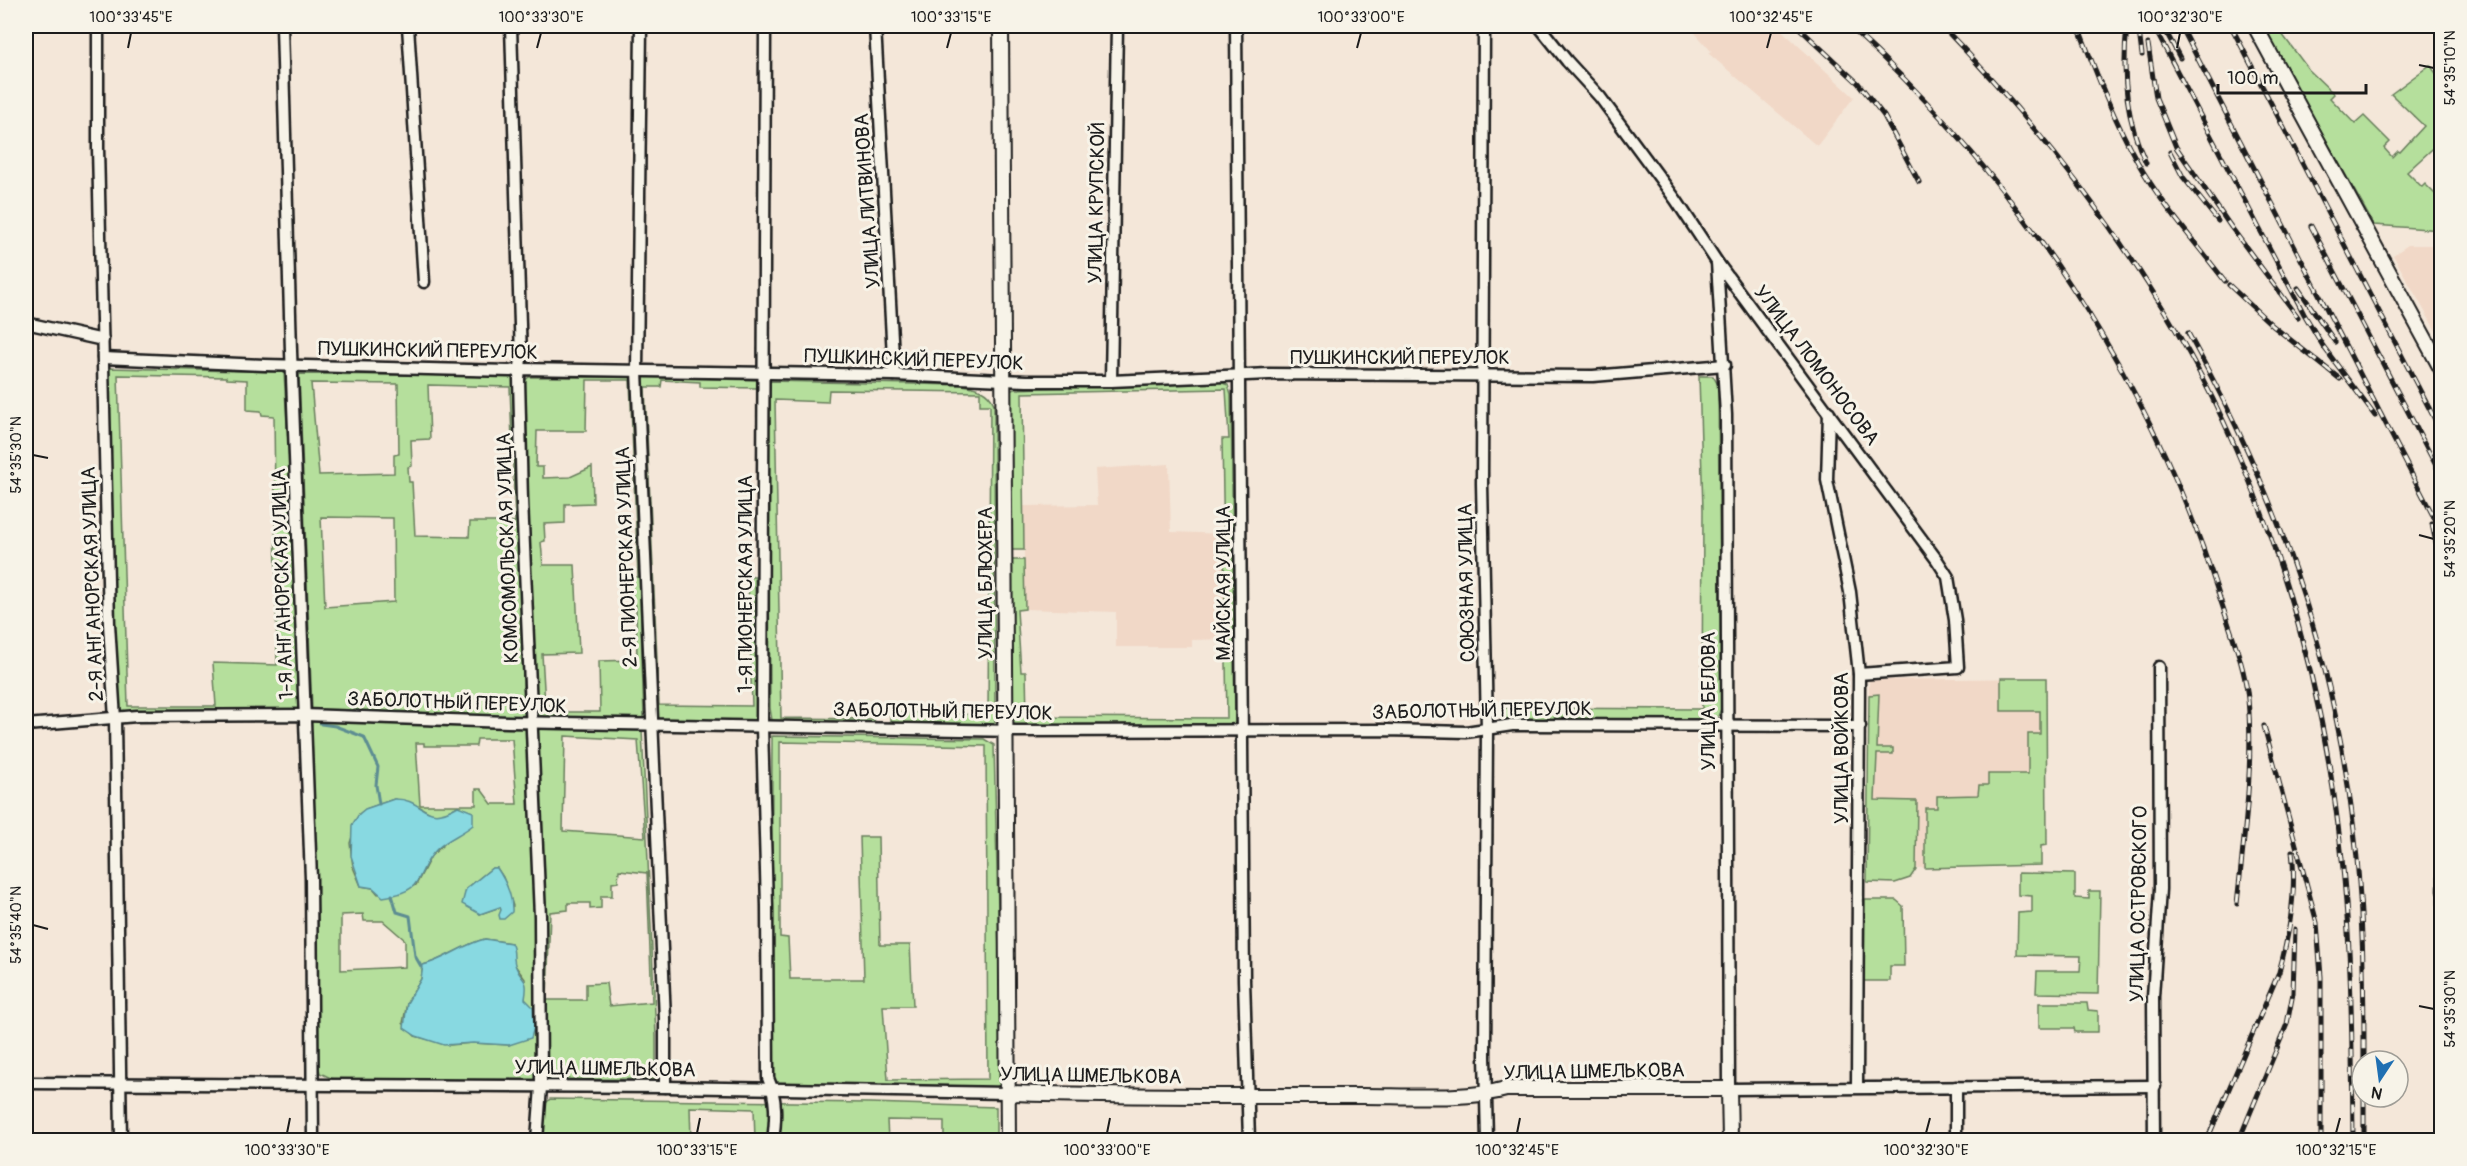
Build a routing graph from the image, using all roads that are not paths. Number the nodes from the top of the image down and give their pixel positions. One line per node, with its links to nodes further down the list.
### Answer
1 (98, 26): 17 (street, 2-Я АНГАНОРСКАЯ УЛИЦА)
2 (282, 26): 20 (street, 1-Я АНГАНОРСКАЯ УЛИЦА)
3 (408, 26): 15 (street)
4 (511, 26): 21 (street, КОМСОМОЛЬСКАЯ УЛИЦА)
5 (641, 26): 23 (street, 2-Я ПИОНЕРСКАЯ УЛИЦА)
6 (765, 26): 24 (street, 1-Я ПИОНЕРСКАЯ УЛИЦА)
7 (875, 26): 25 (street, УЛИЦА ЛИТВИНОВА)
8 (1001, 26): 28 (street, УЛИЦА БЛЮХЕРА)
9 (1117, 26): 29 (street, УЛИЦА КРУПСКОЙ)
10 (1236, 26): 27 (street, МАЙСКАЯ УЛИЦА)
11 (1484, 26): 26 (street, СОЮЗНАЯ УЛИЦА)
12 (1539, 26): 14 (street, УЛИЦА ЛОМОНОСОВА)
13 (2255, 26): 22 (street)
14 (1717, 262): 19 (street, УЛИЦА БЕЛОВА); 30 (street, УЛИЦА ЛОМОНОСОВА)
15 (424, 282)
16 (26, 323): 17 (street)
17 (103, 340): 18 (street, 2-Я АНГАНОРСКАЯ УЛИЦА)
18 (103, 358): 20 (street, ПУШКИНСКИЙ ПЕРЕУЛОК); 34 (street, 2-Я АНГАНОРСКАЯ УЛИЦА)
19 (1725, 365): 26 (street, ПУШКИНСКИЙ ПЕРЕУЛОК); 40 (street, УЛИЦА БЕЛОВА)
20 (292, 366): 21 (street, ПУШКИНСКИЙ ПЕРЕУЛОК); 33 (street, 1-Я АНГАНОРСКАЯ УЛИЦА)
21 (521, 369): 23 (street, ПУШКИНСКИЙ ПЕРЕУЛОК); 35 (street, КОМСОМОЛЬСКАЯ УЛИЦА)
22 (2442, 370)
23 (637, 371): 24 (street, ПУШКИНСКИЙ ПЕРЕУЛОК); 37 (street, 2-Я ПИОНЕРСКАЯ УЛИЦА)
24 (764, 373): 25 (street, ПУШКИНСКИЙ ПЕРЕУЛОК); 39 (street, 1-Я ПИОНЕРСКАЯ УЛИЦА)
25 (894, 375): 28 (street, ПУШКИНСКИЙ ПЕРЕУЛОК)
26 (1483, 375): 27 (street, ПУШКИНСКИЙ ПЕРЕУЛОК); 42 (street, СОЮЗНАЯ УЛИЦА)
27 (1239, 376): 29 (street, ПУШКИНСКИЙ ПЕРЕУЛОК); 41 (street, МАЙСКАЯ УЛИЦА)
28 (1003, 380): 29 (street, ПУШКИНСКИЙ ПЕРЕУЛОК); 43 (street, УЛИЦА БЛЮХЕРА)
29 (1111, 381)
30 (1829, 412): 32 (street, УЛИЦА ВОЙКОВА); 32 (street, УЛИЦА ЛОМОНОСОВА)
31 (2159, 667): 48 (street, УЛИЦА ОСТРОВСКОГО)
32 (1859, 674): 38 (street, УЛИЦА ВОЙКОВА)
33 (304, 715): 34 (street, ЗАБОЛОТНЫЙ ПЕРЕУЛОК); 35 (street, ЗАБОЛОТНЫЙ ПЕРЕУЛОК); 46 (street, 1-Я АНГАНОРСКАЯ УЛИЦА)
34 (115, 719): 36 (street, ЗАБОЛОТНЫЙ ПЕРЕУЛОК); 45 (street, 2-Я АНГАНОРСКАЯ УЛИЦА)
35 (532, 722): 37 (street, ЗАБОЛОТНЫЙ ПЕРЕУЛОК); 47 (street, КОМСОМОЛЬСКАЯ УЛИЦА)
36 (26, 725)
37 (651, 725): 39 (street, ЗАБОЛОТНЫЙ ПЕРЕУЛОК); 49 (street, 2-Я ПИОНЕРСКАЯ УЛИЦА)
38 (1860, 726): 40 (street, ЗАБОЛОТНЫЙ ПЕРЕУЛОК); 50 (street, УЛИЦА ВОЙКОВА)
39 (762, 727): 43 (street, ЗАБОЛОТНЫЙ ПЕРЕУЛОК); 53 (street, 1-Я ПИОНЕРСКАЯ УЛИЦА)
40 (1727, 727): 42 (street, ЗАБОЛОТНЫЙ ПЕРЕУЛОК); 52 (street, УЛИЦА БЕЛОВА)
41 (1242, 729): 42 (street, ЗАБОЛОТНЫЙ ПЕРЕУЛОК); 43 (street, ЗАБОЛОТНЫЙ ПЕРЕУЛОК); 56 (street, МАЙСКАЯ УЛИЦА)
42 (1487, 729): 55 (street, СОЮЗНАЯ УЛИЦА)
43 (1005, 731): 54 (street, УЛИЦА БЛЮХЕРА)
44 (26, 1083): 45 (street, УЛИЦА ШМЕЛЬКОВА)
45 (120, 1083): 46 (street, УЛИЦА ШМЕЛЬКОВА); 57 (street, 2-Я АНГАНОРСКАЯ УЛИЦА)
46 (312, 1086): 47 (street, УЛИЦА ШМЕЛЬКОВА); 58 (street, 1-Я АНГАНОРСКАЯ УЛИЦА)
47 (541, 1086): 49 (street, УЛИЦА ШМЕЛЬКОВА); 59 (street, КОМСОМОЛЬСКАЯ УЛИЦА)
48 (2155, 1086): 51 (street, УЛИЦА ШМЕЛЬКОВА); 66 (street, УЛИЦА ОСТРОВСКОГО)
49 (665, 1087): 53 (street, УЛИЦА ШМЕЛЬКОВА)
50 (1857, 1087): 51 (street, УЛИЦА ШМЕЛЬКОВА); 52 (street, УЛИЦА ШМЕЛЬКОВА)
51 (1956, 1087): 65 (street)
52 (1729, 1089): 55 (street, УЛИЦА ШМЕЛЬКОВА); 64 (street, УЛИЦА БЕЛОВА)
53 (774, 1091): 54 (street, УЛИЦА ШМЕЛЬКОВА); 60 (street, 1-Я ПИОНЕРСКАЯ УЛИЦА)
54 (1007, 1093): 56 (street, УЛИЦА ШМЕЛЬКОВА); 61 (street, УЛИЦА БЛЮХЕРА)
55 (1486, 1095): 56 (street, УЛИЦА ШМЕЛЬКОВА); 63 (street, СОЮЗНАЯ УЛИЦА)
56 (1247, 1096): 62 (street, МАЙСКАЯ УЛИЦА)
57 (121, 1140)
58 (313, 1140)
59 (537, 1140)
60 (773, 1140)
61 (1008, 1140)
62 (1248, 1140)
63 (1487, 1140)
64 (1730, 1140)
65 (1956, 1140)
66 (2154, 1140)

